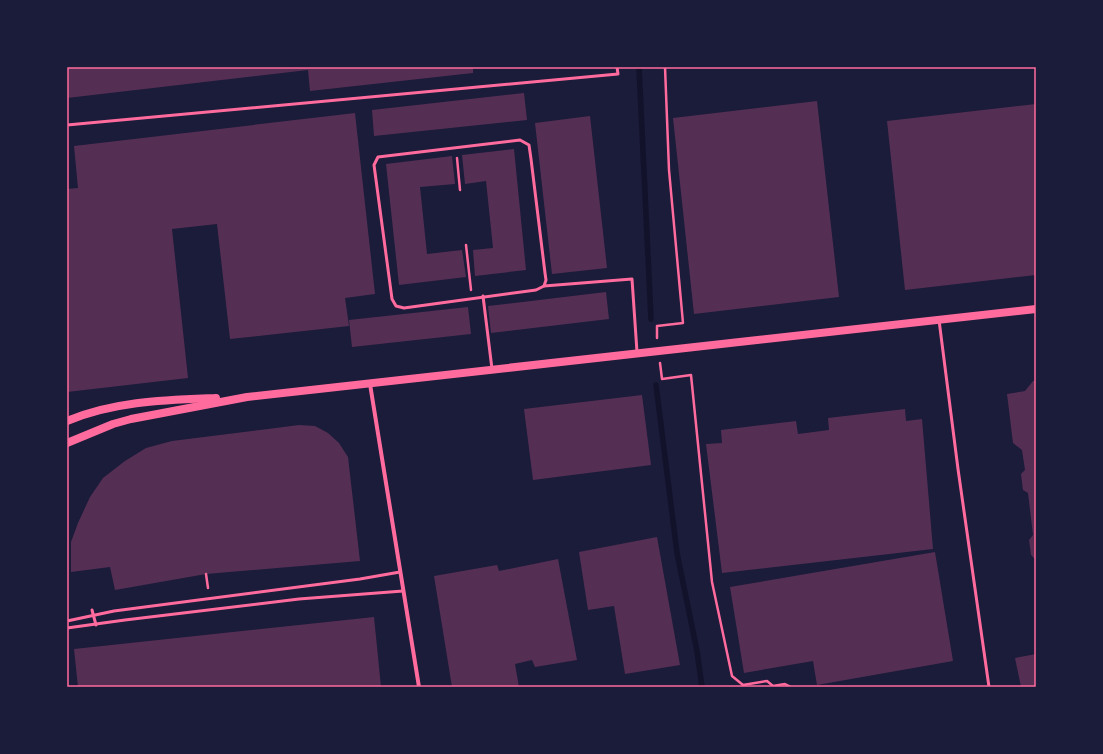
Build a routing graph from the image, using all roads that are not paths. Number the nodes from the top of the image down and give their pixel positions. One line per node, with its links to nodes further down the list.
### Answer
1 (617, 67): 2 (lane)
2 (67, 125)
3 (544, 286): 4 (lane); 4 (lane); 7 (lane)
4 (483, 296): 8 (lane)
5 (1036, 309): 6 (main road)
6 (939, 320): 7 (main road); 21 (lane)
7 (637, 354): 8 (main road)
8 (492, 369): 9 (main road)
9 (370, 383): 10 (main road); 13 (street)
10 (247, 397): 11 (main road); 12 (main road)
11 (67, 421)
12 (67, 443)
13 (400, 572): 14 (street); 16 (lane)
14 (404, 591): 18 (lane); 20 (street)
15 (92, 610): 16 (lane)
16 (94, 615): 17 (lane); 18 (lane)
17 (67, 621)
18 (96, 625): 19 (lane)
19 (67, 628)
20 (419, 687)
21 (990, 687)

